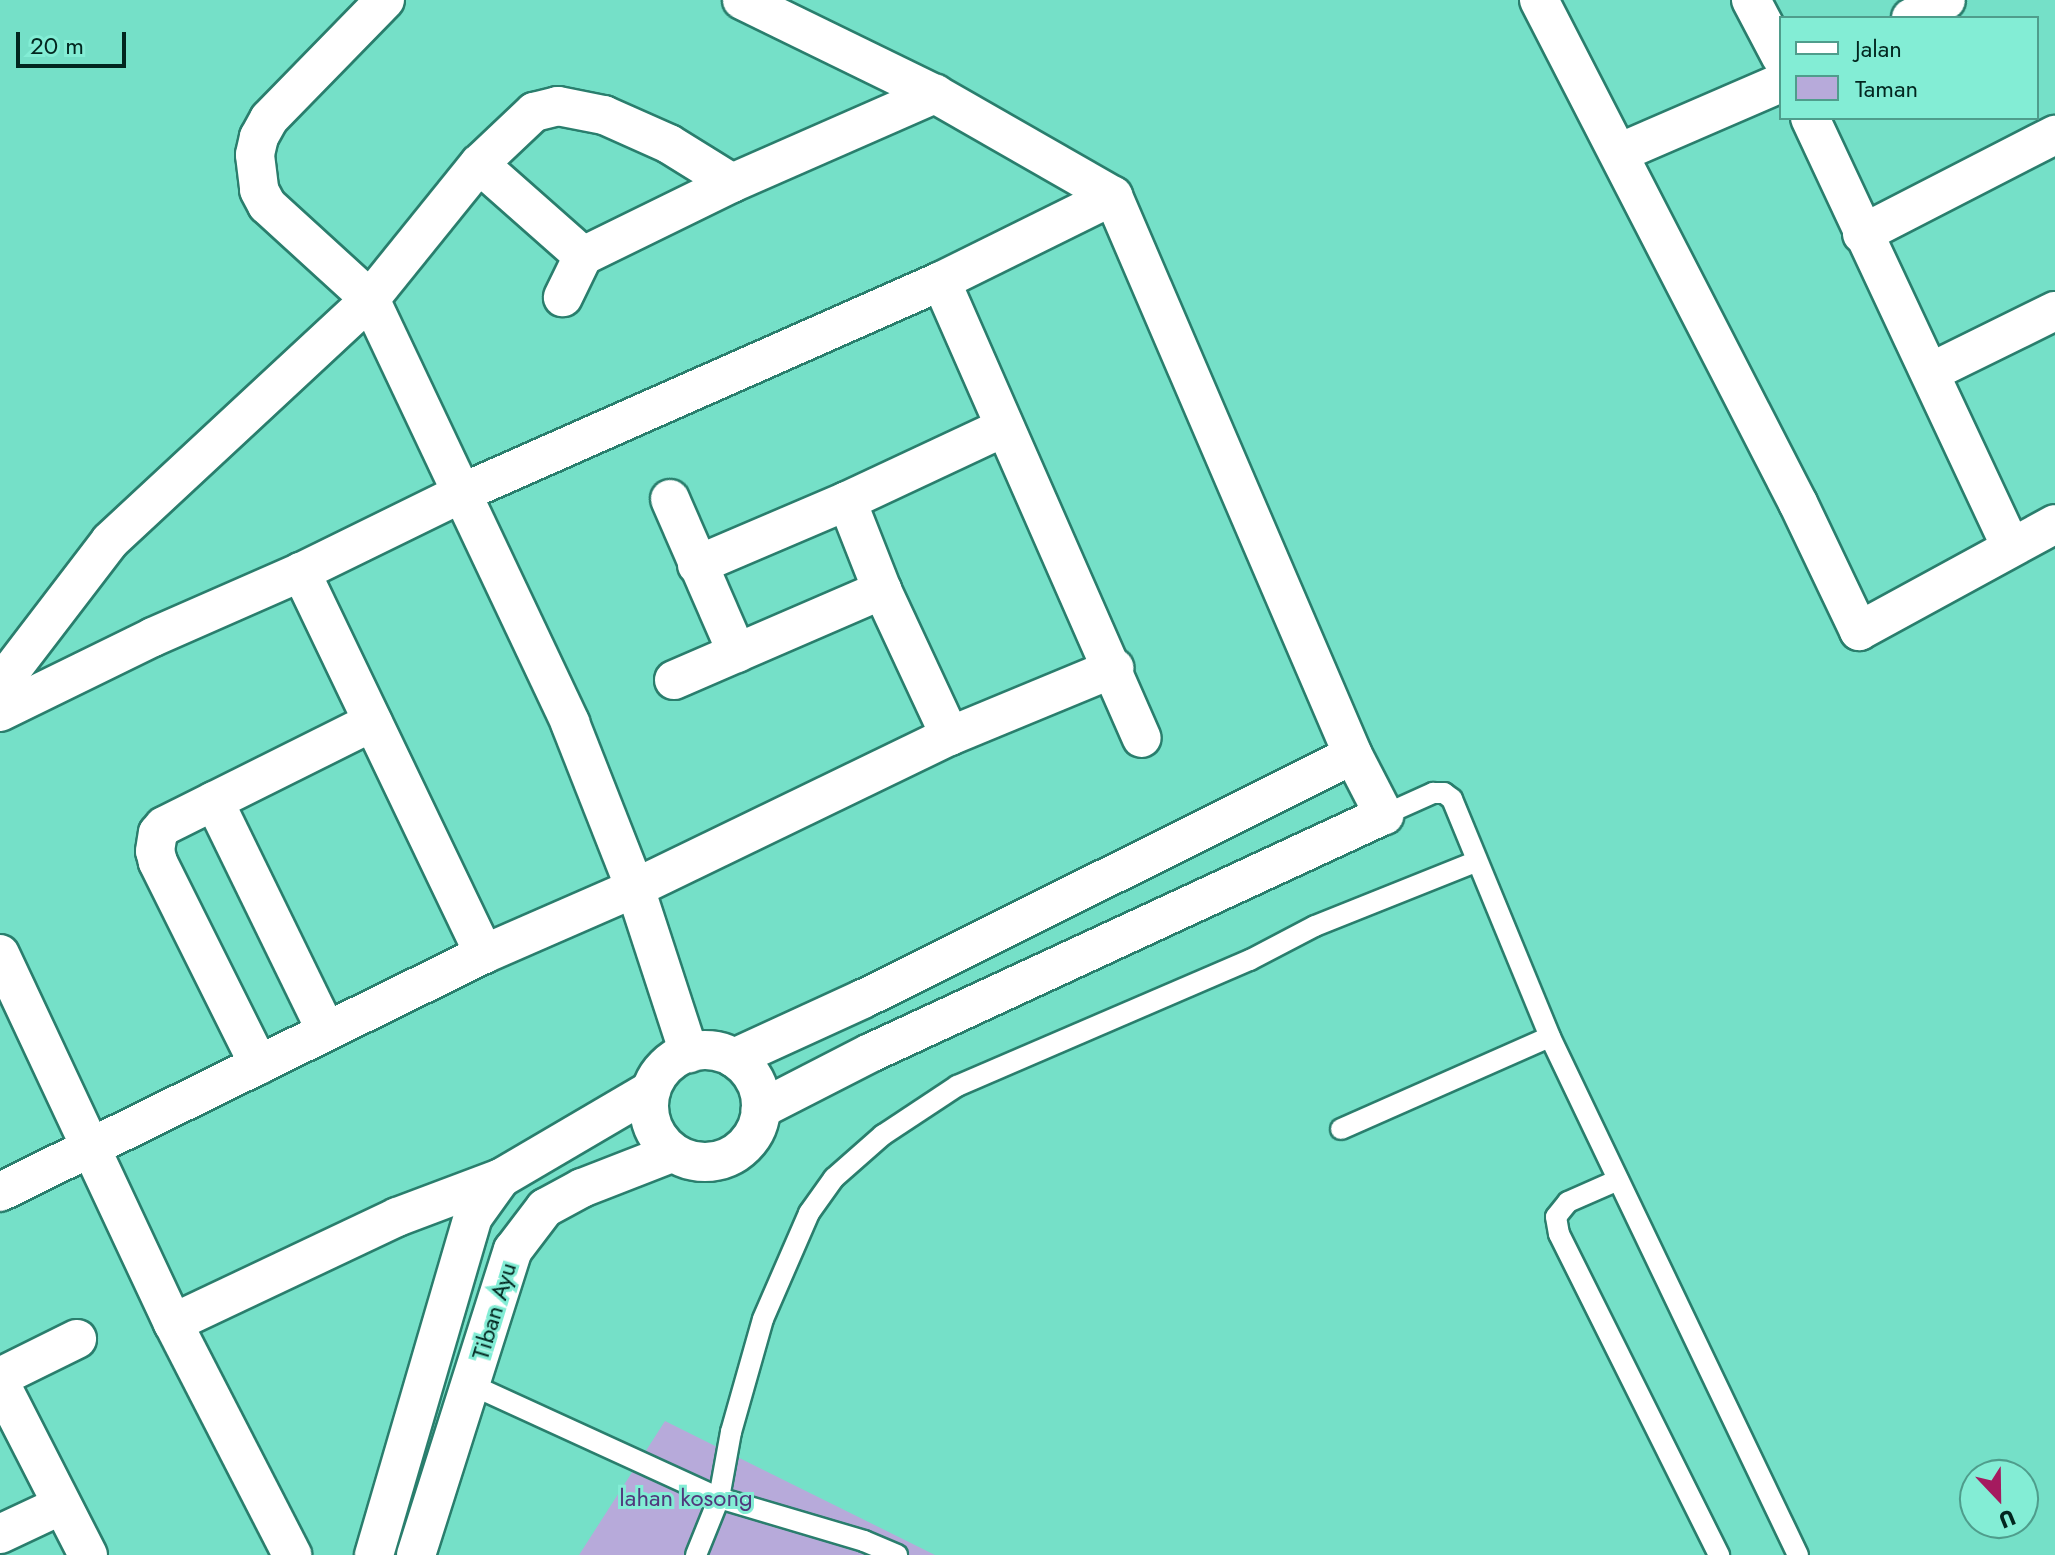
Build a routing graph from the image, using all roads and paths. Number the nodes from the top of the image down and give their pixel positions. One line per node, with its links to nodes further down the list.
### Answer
1 (385, 0): 20 (street)
2 (742, 0): 9 (street)
3 (1539, 0): 12 (street)
4 (1751, 0): 7 (street)
5 (1946, 0): 6 (street)
6 (1915, 16)
7 (1779, 53)
8 (1779, 84): 12 (street)
9 (935, 94): 14 (street); 15 (street)
10 (1811, 120): 16 (street)
11 (2055, 135): 16 (street)
12 (1619, 153): 28 (street)
13 (479, 164): 14 (street); 17 (street); 20 (street)
14 (732, 183): 17 (street)
15 (1113, 196): 18 (street); 40 (street)
16 (1862, 234): 22 (street)
17 (583, 256): 19 (street)
18 (941, 281): 23 (street); 24 (street)
19 (563, 297)
20 (370, 299): 24 (street); 35 (street)
21 (2055, 311): 22 (street)
22 (1931, 372): 28 (street)
23 (1005, 427): 26 (street); 33 (street)
24 (464, 492): 30 (street); 44 (street)
25 (670, 499): 29 (street)
26 (847, 501): 29 (street); 31 (street)
27 (2055, 524): 28 (street)
28 (2011, 547)
29 (697, 565): 32 (street)
30 (301, 572): 36 (street); 37 (street)
31 (882, 590): 32 (street); 38 (street)
32 (737, 653): 34 (street)
33 (1114, 668): 38 (street); 39 (street)
34 (674, 680)
35 (0, 685)
36 (0, 712)
37 (373, 722): 41 (street); 46 (street)
38 (950, 736): 44 (street)
39 (1142, 738)
40 (1353, 755): 42 (street); 50 (street)
41 (214, 801): 47 (street); 51 (street)
42 (1384, 815): 43 (lane); 53 (street)
43 (1475, 862): 48 (lane); 64 (lane)
44 (635, 888): 46 (street); 49 (street)
45 (0, 954): 55 (street)
46 (484, 954): 47 (street)
47 (326, 1031): 51 (street)
48 (1550, 1037): 54 (lane); 58 (lane)
49 (689, 1053): 50 (street); 52 (street)
50 (734, 1058): 53 (street)
51 (259, 1065): 55 (street)
52 (651, 1090): 56 (street); 57 (street)
53 (761, 1109): 56 (street)
54 (1341, 1129)
55 (92, 1149): 59 (street); 60 (street)
56 (672, 1153): 63 (street, Tiban Ayu)
57 (501, 1178): 60 (street); 69 (street, Tiban Ayu)
58 (1618, 1180): 73 (lane); 74 (lane)
59 (0, 1192)
60 (173, 1323): 68 (street)
61 (77, 1339): 62 (street)
62 (0, 1380): 65 (street)
63 (472, 1385): 64 (lane); 70 (street, Tiban Ayu)
64 (719, 1498): 71 (lane); 72 (lane)
65 (62, 1505): 66 (street); 67 (street)
66 (0, 1534)
67 (88, 1555)
68 (292, 1555)
69 (374, 1555)
70 (416, 1555)
71 (696, 1555)
72 (897, 1555)
73 (1719, 1555)
74 (1798, 1555)

